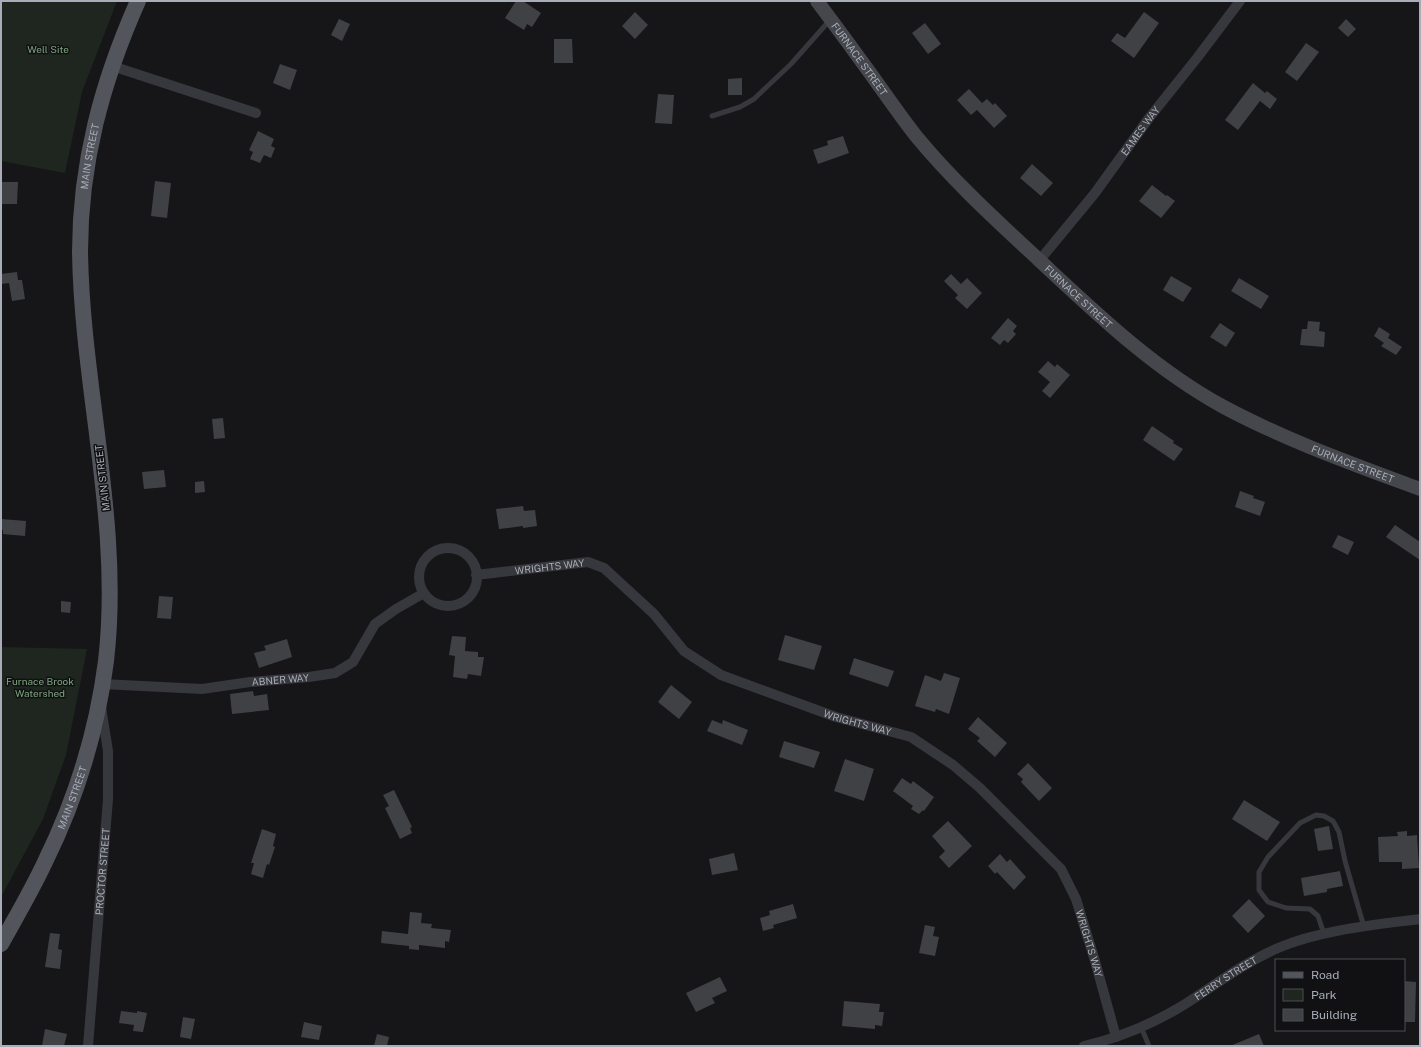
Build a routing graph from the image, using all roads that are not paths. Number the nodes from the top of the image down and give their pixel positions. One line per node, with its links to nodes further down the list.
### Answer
1 (138, 1): 5 (main road, MAIN STREET)
2 (817, 1): 4 (main road, FURNACE STREET)
3 (1240, 1): 8 (street, EAMES WAY)
4 (830, 19): 7 (lane); 8 (main road, FURNACE STREET)
5 (112, 66): 6 (street); 12 (main road, MAIN STREET)
6 (256, 113)
7 (712, 116)
8 (1039, 261): 9 (main road, FURNACE STREET)
9 (1420, 489)
10 (476, 575): 11 (street); 11 (street); 18 (street, WRIGHTS WAY)
11 (424, 593): 12 (street, ABNER WAY)
12 (101, 691): 16 (main road, MAIN STREET); 19 (street, PROCTOR STREET)
13 (1420, 919): 14 (street, FERRY STREET)
14 (1364, 927): 15 (street, FERRY STREET); 15 (lane)
15 (1324, 934): 17 (street, FERRY STREET)
16 (1, 944)
17 (1141, 1027): 18 (street, FERRY STREET); 21 (lane)
18 (1116, 1037): 20 (street, FERRY STREET)
19 (88, 1046)
20 (1084, 1046)
21 (1149, 1046)

